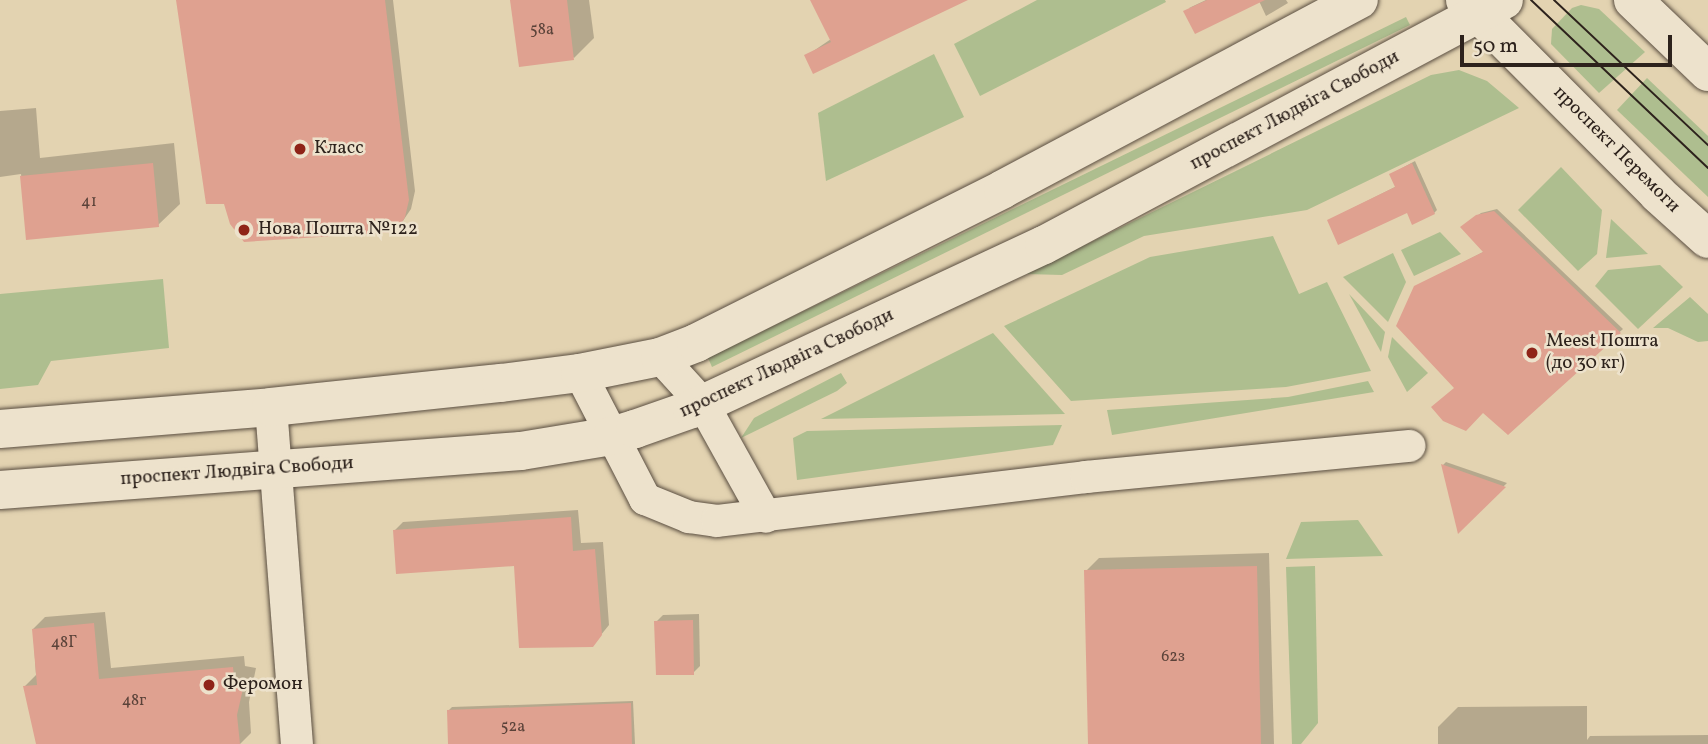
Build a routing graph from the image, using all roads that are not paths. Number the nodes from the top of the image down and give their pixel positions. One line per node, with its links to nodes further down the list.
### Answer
1 (1321, 0): 6 (main road)
2 (1359, 0): 6 (main road)
3 (1633, 0): 8 (main road)
4 (1678, 0): 7 (main road)
5 (1483, 5): 9 (main road, проспект Перемоги); 12 (main road, проспект Людвіга Свободи)
6 (1290, 37): 10 (main road)
7 (1708, 45)
8 (1708, 72)
9 (1708, 239)
10 (660, 357): 11 (main road); 12 (street)
11 (580, 373): 13 (main road); 15 (street)
12 (703, 404): 15 (main road, проспект Людвіга Свободи); 19 (street)
13 (271, 407): 14 (main road); 17 (street)
14 (0, 429)
15 (612, 436): 17 (main road, проспект Людвіга Свободи); 19 (street)
16 (1410, 446): 19 (street)
17 (274, 469): 18 (main road, проспект Людвіга Свободи); 20 (street)
18 (0, 490)
19 (766, 517)
20 (297, 744)

